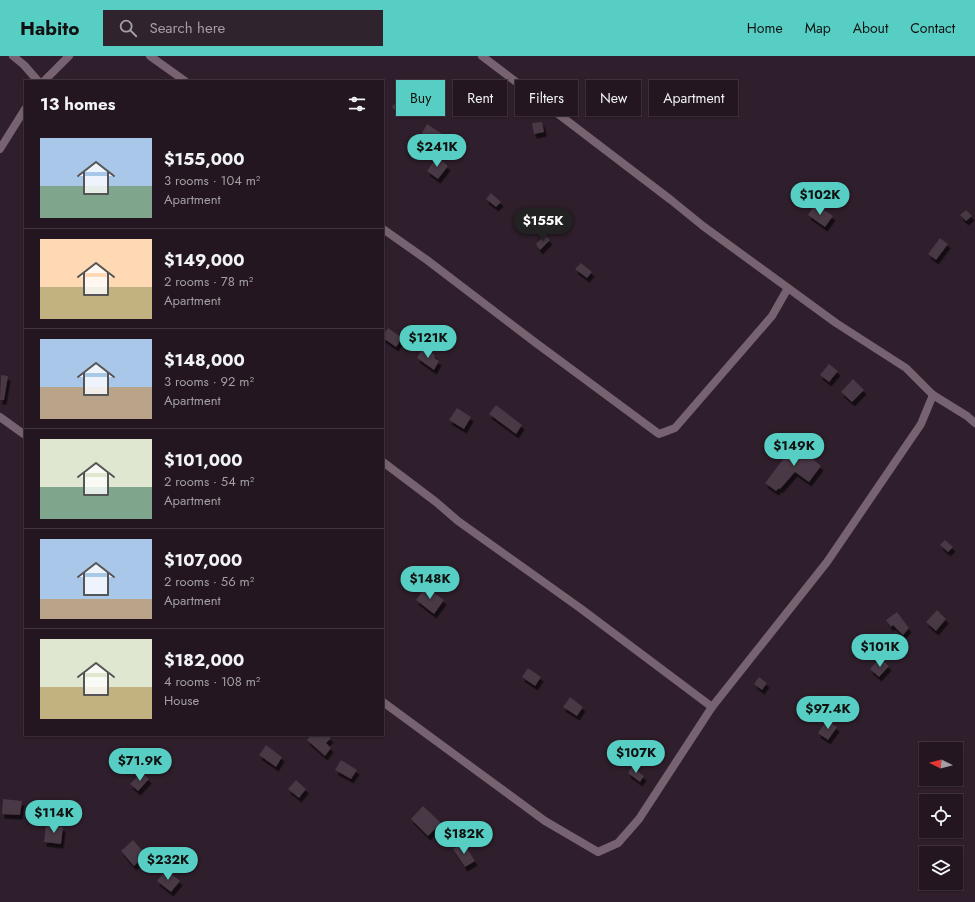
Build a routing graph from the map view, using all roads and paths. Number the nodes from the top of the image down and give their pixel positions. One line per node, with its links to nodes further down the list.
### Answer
1 (13, 56): 5 (street)
2 (69, 56): 6 (street)
3 (150, 56): 7 (street)
4 (482, 56): 11 (street)
5 (37, 80)
6 (45, 80)
7 (184, 80)
8 (24, 111): 9 (street)
9 (0, 149)
10 (384, 230): 11 (street)
11 (788, 288): 12 (street)
12 (933, 395): 14 (street); 18 (street)
13 (0, 417): 15 (street)
14 (975, 423)
15 (24, 434)
16 (384, 463): 18 (street)
17 (384, 703): 18 (street)
18 (712, 706)

